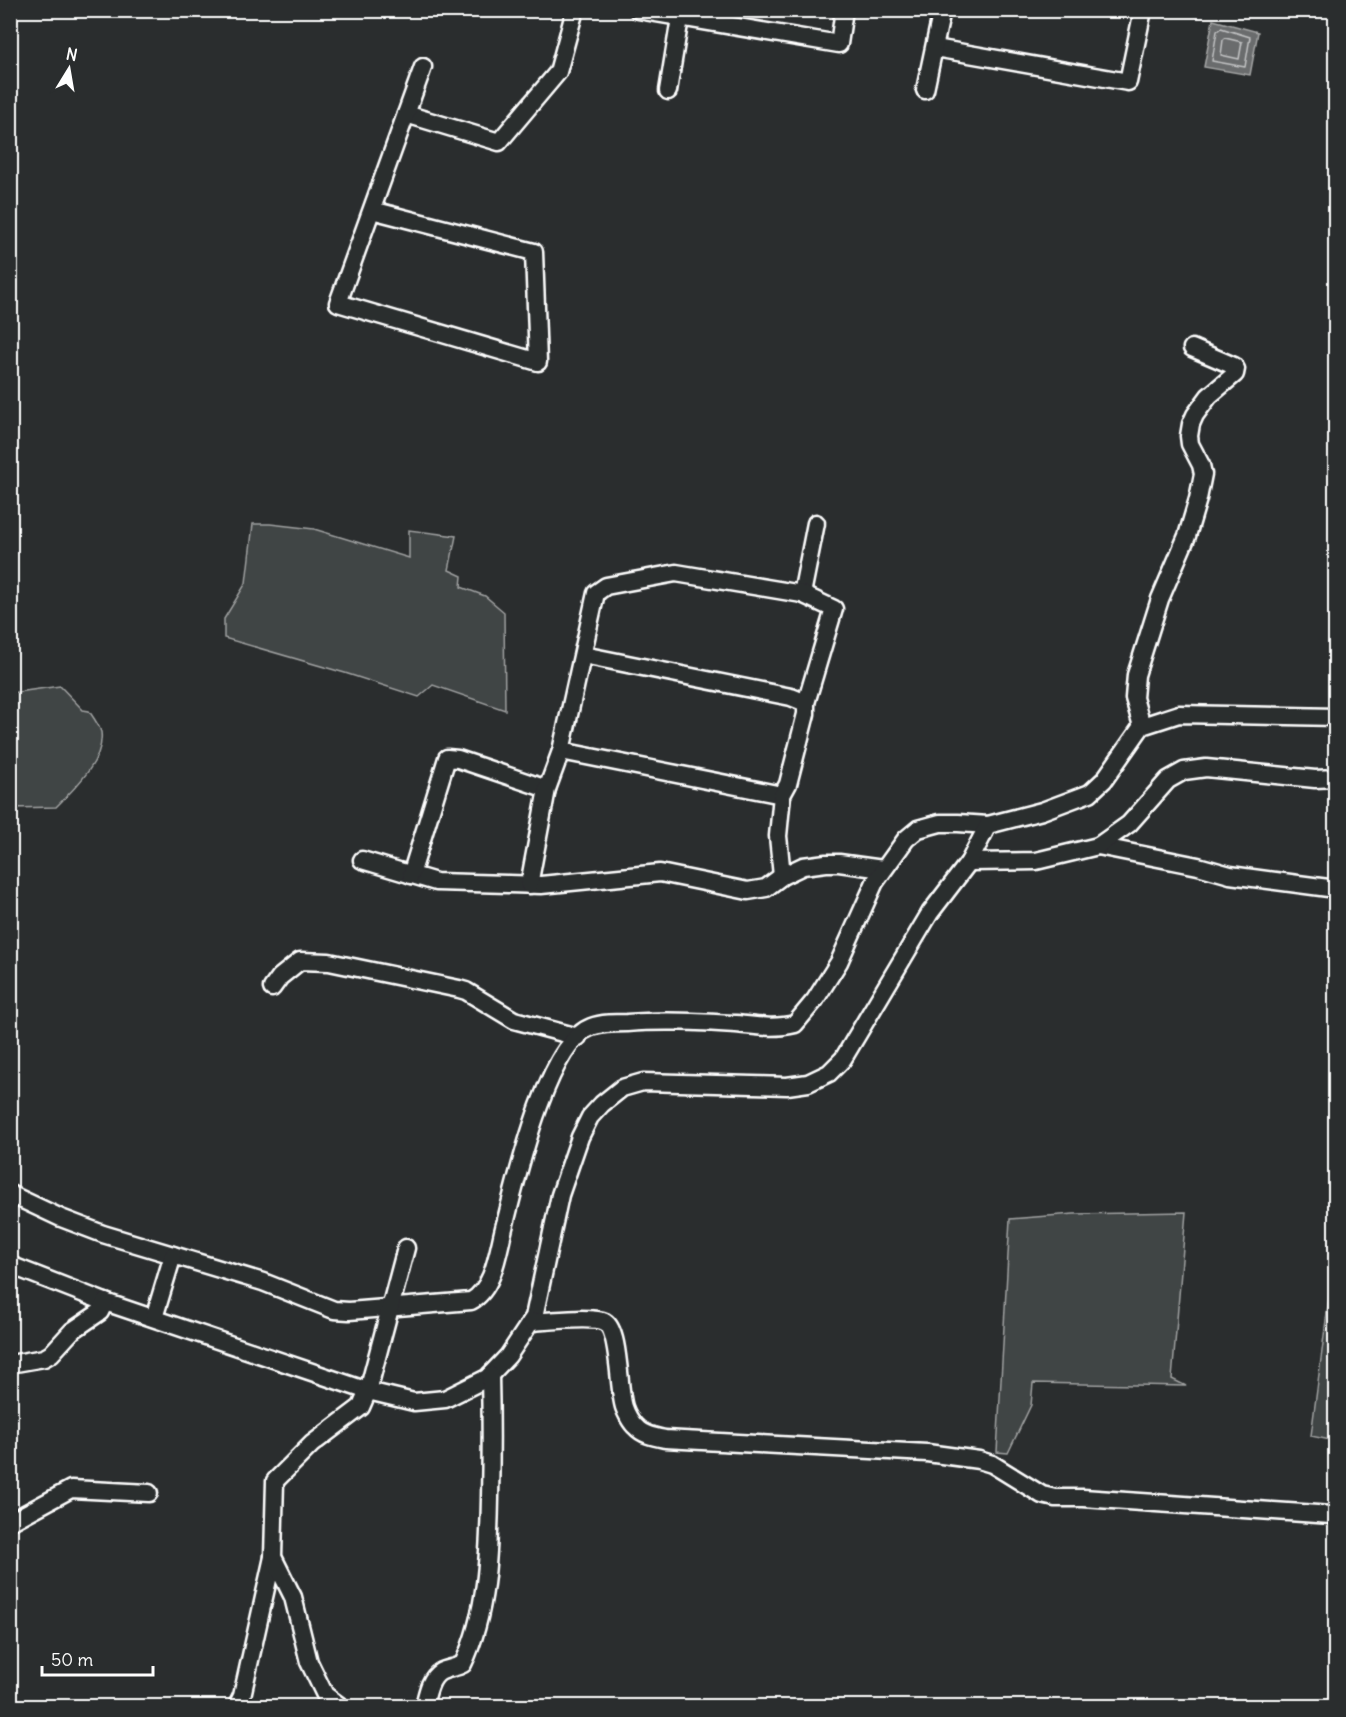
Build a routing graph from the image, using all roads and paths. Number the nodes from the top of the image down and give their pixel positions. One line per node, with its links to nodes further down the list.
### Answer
1 (575, 10): 11 (street)
2 (638, 10): 6 (street)
3 (844, 10): 6 (street)
4 (942, 10): 7 (street)
5 (1143, 10): 7 (street)
6 (680, 18): 9 (street)
7 (934, 48): 10 (street)
8 (423, 67): 11 (street)
9 (668, 90)
10 (925, 90)
11 (406, 114): 12 (street)
12 (372, 210): 12 (street)
13 (1192, 348): 19 (street)
14 (816, 524): 15 (street)
15 (802, 594): 16 (street); 17 (street)
16 (583, 655): 17 (street); 20 (street)
17 (806, 703): 23 (street)
18 (1335, 717): 19 (street)
19 (1142, 726): 24 (street)
20 (561, 751): 22 (street); 23 (street)
21 (1335, 778): 25 (street)
22 (547, 789): 29 (street); 31 (street)
23 (782, 795): 30 (street)
24 (988, 825): 27 (street); 28 (street)
25 (1098, 846): 27 (street); 32 (street)
26 (362, 860): 29 (street)
27 (969, 862): 42 (street)
28 (883, 869): 30 (street); 34 (street)
29 (411, 875): 31 (street)
30 (782, 876): 31 (street)
31 (529, 885)
32 (1335, 890)
33 (272, 988): 34 (street)
34 (578, 1037): 40 (street)
35 (10, 1194): 37 (street)
36 (406, 1248): 40 (street)
37 (173, 1255): 40 (street); 41 (street)
38 (10, 1264): 39 (street)
39 (105, 1302): 41 (street); 43 (street)
40 (391, 1307): 45 (street)
41 (154, 1318): 45 (street)
42 (531, 1322): 44 (street); 47 (street)
43 (10, 1364)
44 (490, 1374): 45 (street); 52 (street)
45 (369, 1391): 49 (street)
46 (149, 1493): 48 (street)
47 (1335, 1517)
48 (10, 1522)
49 (273, 1557): 50 (street); 51 (street)
50 (336, 1705)
51 (237, 1707)
52 (424, 1707)

